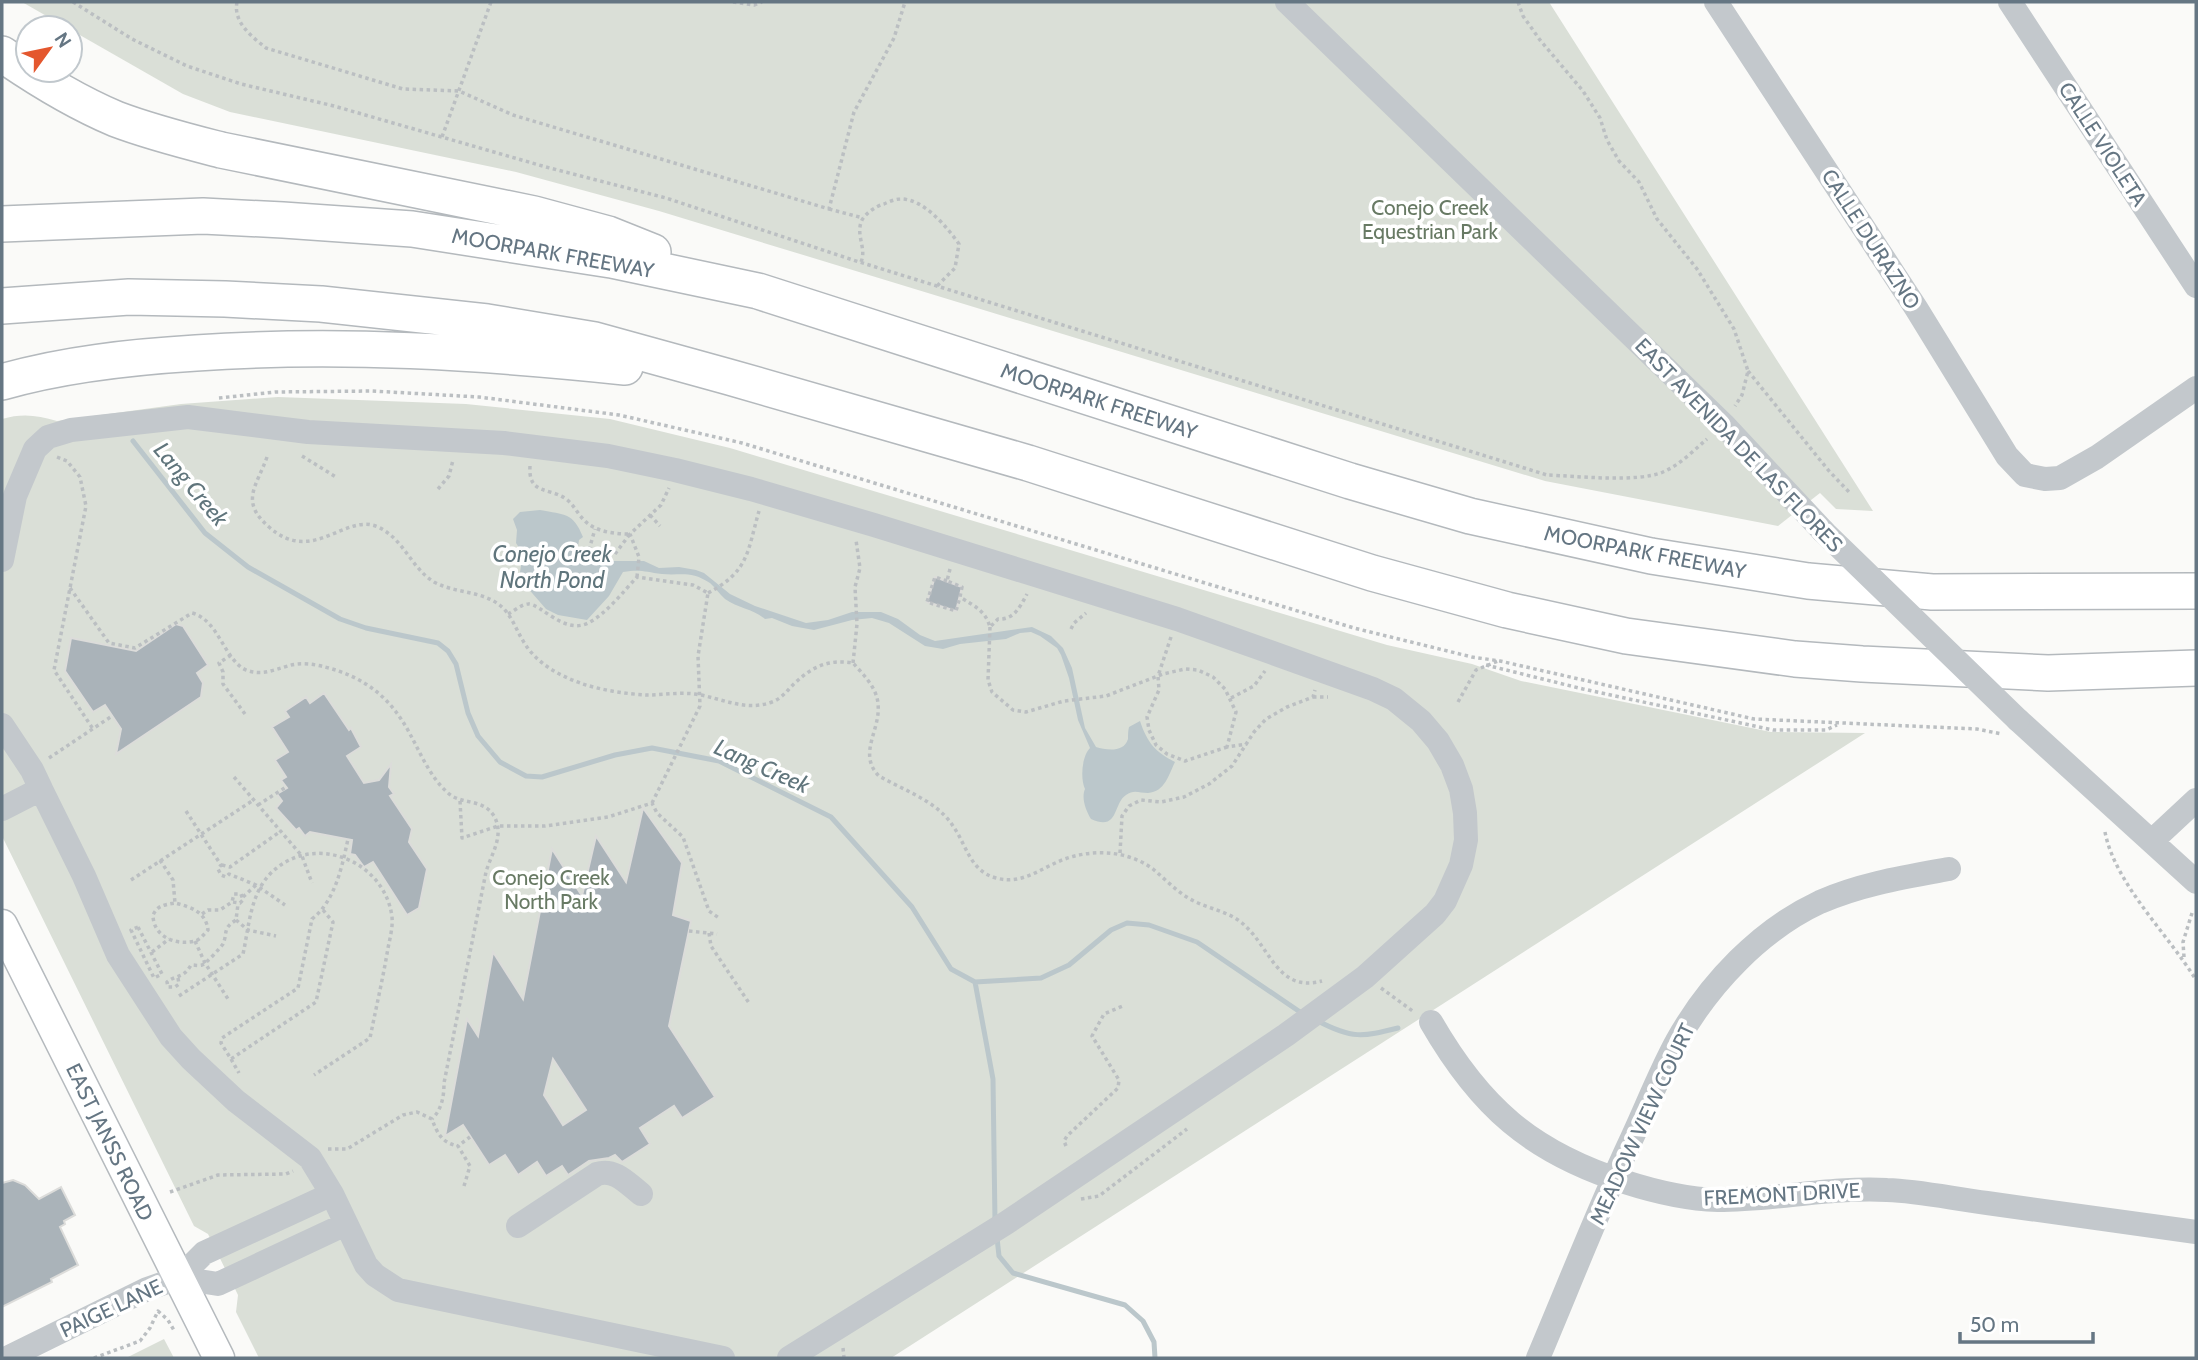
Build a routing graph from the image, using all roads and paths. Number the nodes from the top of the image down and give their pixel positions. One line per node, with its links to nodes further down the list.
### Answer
1 (74, 2): 13 (path)
2 (236, 2): 12 (path)
3 (491, 2): 12 (path)
4 (733, 2): 5 (path)
5 (762, 2)
6 (905, 2): 14 (path)
7 (1287, 2): 28 (street, EAST AVENIDA DE LAS FLORES)
8 (1518, 2): 24 (path)
9 (1716, 2): 27 (street, CALLE DURAZNO)
10 (2010, 2): 19 (street, CALLE VIOLETA)
11 (2, 54): 20 (highway)
12 (459, 91): 13 (path); 14 (path)
13 (442, 137): 17 (path)
14 (829, 209): 15 (path)
15 (863, 218): 17 (path); 18 (path)
16 (2, 225): 20 (highway, MOORPARK FREEWAY)
17 (861, 262): 18 (path)
18 (937, 286): 28 (path)
19 (2196, 286)
20 (758, 291): 52 (highway, MOORPARK FREEWAY)
21 (204, 299): 22 (highway); 23 (highway); 25 (highway)
22 (2, 306)
23 (2, 320)
24 (1748, 371): 28 (path); 38 (path)
25 (729, 377): 26 (highway); 62 (highway)
26 (2, 382)
27 (2196, 388)
28 (1716, 431): 74 (street, EAST AVENIDA DE LAS FLORES, bridge)
29 (455, 439): 30 (street); 36 (path); 47 (street)
30 (531, 446): 34 (street); 42 (path)
31 (55, 456): 51 (path)
32 (302, 456): 35 (path)
33 (267, 457): 55 (path)
34 (675, 470): 37 (street); 39 (path)
35 (336, 477)
36 (439, 489)
37 (764, 492): 40 (street); 53 (path)
38 (1849, 492)
39 (650, 514): 41 (path); 43 (path)
40 (861, 521): 45 (street); 60 (path)
41 (660, 526)
42 (595, 529): 43 (path); 44 (path)
43 (630, 534): 46 (path); 49 (path)
44 (589, 550)
45 (954, 550): 48 (street); 50 (path)
46 (615, 554)
47 (2, 560)
48 (1033, 574): 56 (street); 57 (path)
49 (637, 578): 53 (path); 55 (path)
50 (947, 581): 54 (path); 54 (path)
51 (70, 588): 59 (path); 75 (path)
52 (2196, 591)
53 (708, 593): 65 (path)
54 (960, 597): 57 (path)
55 (509, 614): 65 (path)
56 (1177, 619): 58 (street); 64 (path)
57 (990, 627): 64 (path)
58 (1273, 653): 63 (street); 68 (path)
59 (231, 654): 70 (path); 84 (path)
60 (853, 663): 65 (path); 95 (path)
61 (1486, 665): 69 (path); 72 (path); 72 (path)
62 (2196, 668)
63 (1323, 671): 67 (path); 132 (street)
64 (1158, 676): 68 (path); 77 (path)
65 (701, 695): 85 (path)
66 (1330, 696): 67 (path)
67 (1312, 697): 76 (path)
68 (1231, 698): 77 (path)
69 (1458, 702)
70 (245, 713)
71 (112, 716): 75 (path)
72 (1839, 724): 74 (path)
73 (2, 725): 81 (street)
74 (2012, 728): 94 (street, EAST AVENIDA DE LAS FLORES)
75 (93, 729): 78 (path)
76 (1247, 744): 77 (path); 95 (path)
77 (1227, 747)
78 (42, 763)
79 (234, 777): 82 (path)
80 (286, 787): 86 (path)
81 (41, 789): 87 (street); 154 (street)
82 (252, 800): 86 (path); 92 (path)
83 (2196, 800): 94 (street)
84 (460, 801): 89 (path); 89 (path)
85 (652, 803): 89 (path); 117 (path)
86 (258, 805): 90 (path)
87 (2, 808)
88 (186, 811): 92 (path)
89 (498, 826): 143 (path)
90 (281, 831): 96 (path); 100 (path)
91 (2105, 831): 128 (path)
92 (201, 834): 98 (path); 99 (path)
93 (348, 839): 97 (path)
94 (2152, 841): 104 (street, EAST AVENIDA DE LAS FLORES)
95 (1120, 853): 131 (path)
96 (302, 856): 97 (path); 105 (path); 107 (path)
97 (344, 856): 108 (path); 114 (path)
98 (160, 860): 103 (path); 111 (path)
99 (221, 865): 100 (path); 102 (path)
100 (230, 867): 102 (path)
101 (1948, 869): 150 (street, MEADOW VIEW COURT)
102 (229, 874): 107 (path)
103 (131, 880)
104 (2196, 881)
105 (312, 883)
106 (387, 885): 108 (path)
107 (258, 886): 109 (path); 113 (path); 120 (path)
108 (382, 888): 142 (path)
109 (243, 897): 110 (path); 112 (path)
110 (232, 902): 112 (path); 116 (path)
111 (175, 903): 116 (path); 125 (path)
112 (238, 904): 118 (path)
113 (285, 905)
114 (323, 910): 140 (path); 140 (path)
115 (2192, 913): 128 (path)
116 (202, 914): 126 (path)
117 (719, 918)
118 (236, 920): 120 (path); 129 (path)
119 (2, 925): 159 (main road, EAST JANSS ROAD)
120 (248, 930): 124 (path); 130 (path)
121 (689, 931): 122 (path)
122 (709, 933): 123 (path); 137 (path)
123 (717, 934)
124 (276, 936)
125 (169, 939): 126 (path); 127 (path)
126 (195, 941): 129 (path)
127 (152, 952): 127 (path)
128 (2184, 959): 134 (path)
129 (205, 963): 130 (path); 133 (path)
130 (211, 974): 135 (path); 136 (path)
131 (1330, 976)
132 (1365, 977): 139 (path); 151 (street)
133 (178, 978)
134 (2196, 980)
135 (179, 996)
136 (228, 999)
137 (749, 1003)
138 (1125, 1005): 147 (path)
139 (1432, 1022): 150 (street, FREMONT DRIVE)
140 (230, 1059): 141 (path)
141 (239, 1073)
142 (314, 1075)
143 (432, 1119): 146 (path); 148 (path)
144 (1188, 1128): 151 (path)
145 (470, 1137): 146 (path)
146 (458, 1146): 152 (path)
147 (1066, 1146)
148 (321, 1151)
149 (296, 1169): 153 (path)
150 (1614, 1178): 158 (street, FREMONT DRIVE); 166 (street, MEADOW VIEW COURT)
151 (1066, 1182): 165 (street)
152 (464, 1186)
153 (170, 1192)
154 (332, 1194): 156 (street); 159 (street)
155 (641, 1194): 157 (street)
156 (346, 1224): 159 (street); 161 (street)
157 (518, 1226)
158 (2196, 1232)
159 (179, 1278): 162 (street, PAIGE LANE); 164 (main road, EAST JANSS ROAD)
160 (175, 1332): 163 (path)
161 (717, 1356)
162 (7, 1358)
163 (94, 1358)
164 (219, 1358)
165 (789, 1358)
166 (1538, 1358)

